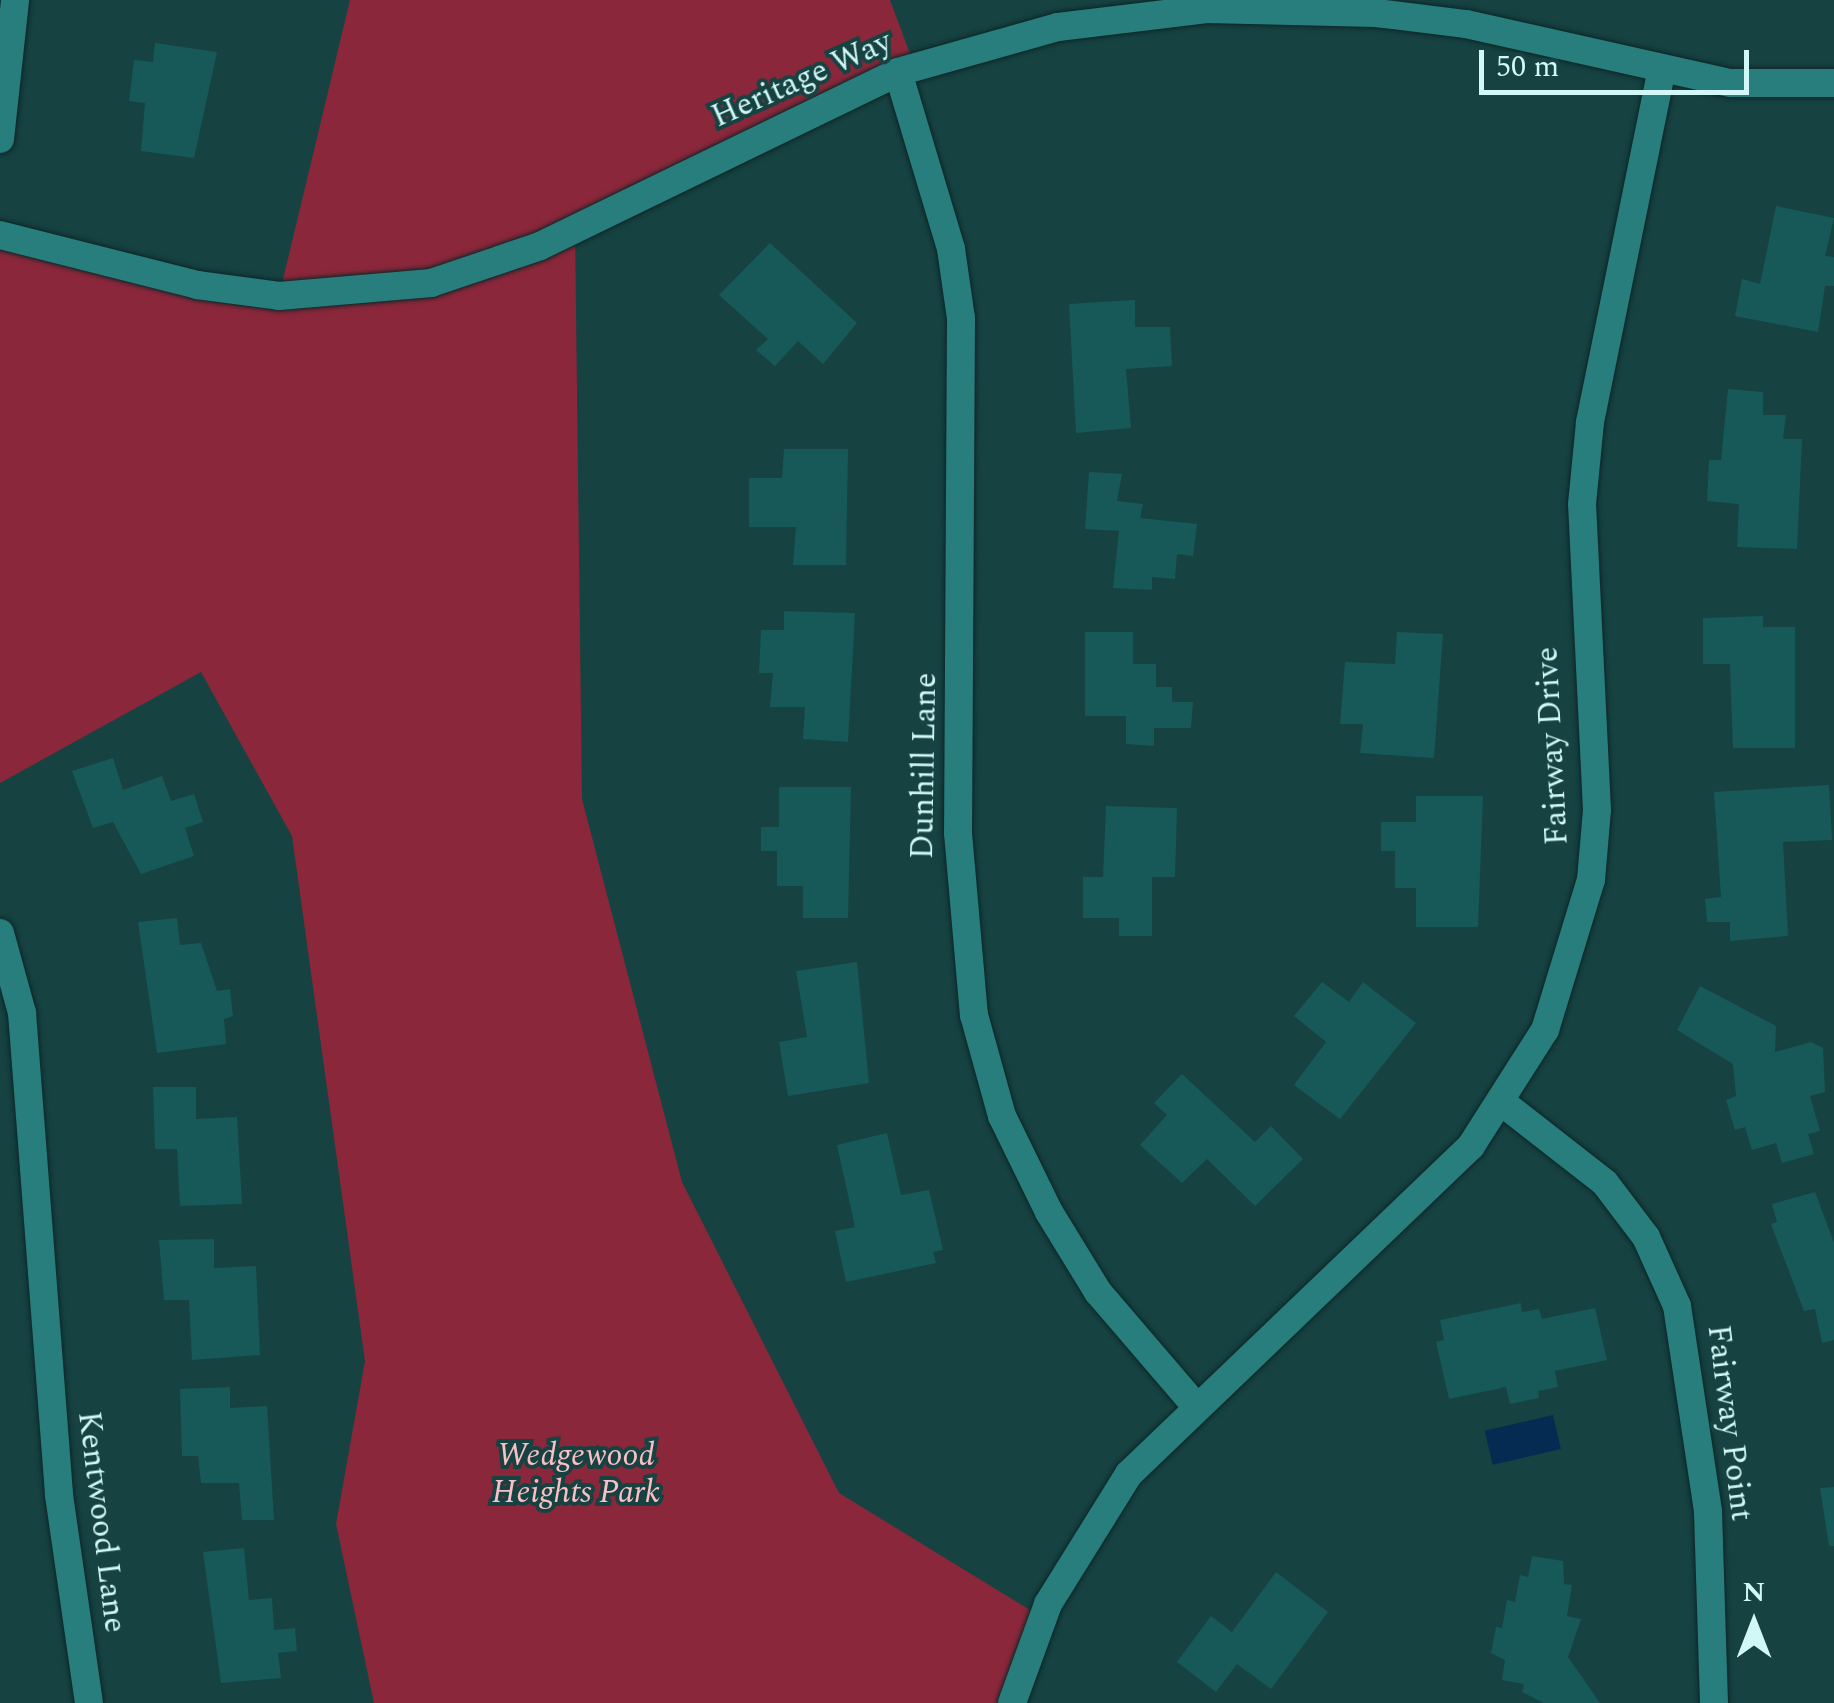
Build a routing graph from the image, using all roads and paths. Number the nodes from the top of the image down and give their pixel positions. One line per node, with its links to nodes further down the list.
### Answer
1 (15, 0): 5 (street)
2 (1662, 68): 3 (street, Heritage Way); 4 (street, Heritage Way); 8 (street, Fairway Drive)
3 (898, 72): 6 (street, Heritage Way); 9 (street, Dunhill Lane)
4 (1834, 83)
5 (0, 139)
6 (0, 235)
7 (0, 933): 10 (street, Kentwood Lane)
8 (1504, 1104): 9 (street, Fairway Drive); 12 (street, Fairway Point)
9 (1194, 1404): 11 (street, Fairway Drive)
10 (90, 1703)
11 (1012, 1703)
12 (1714, 1703)

